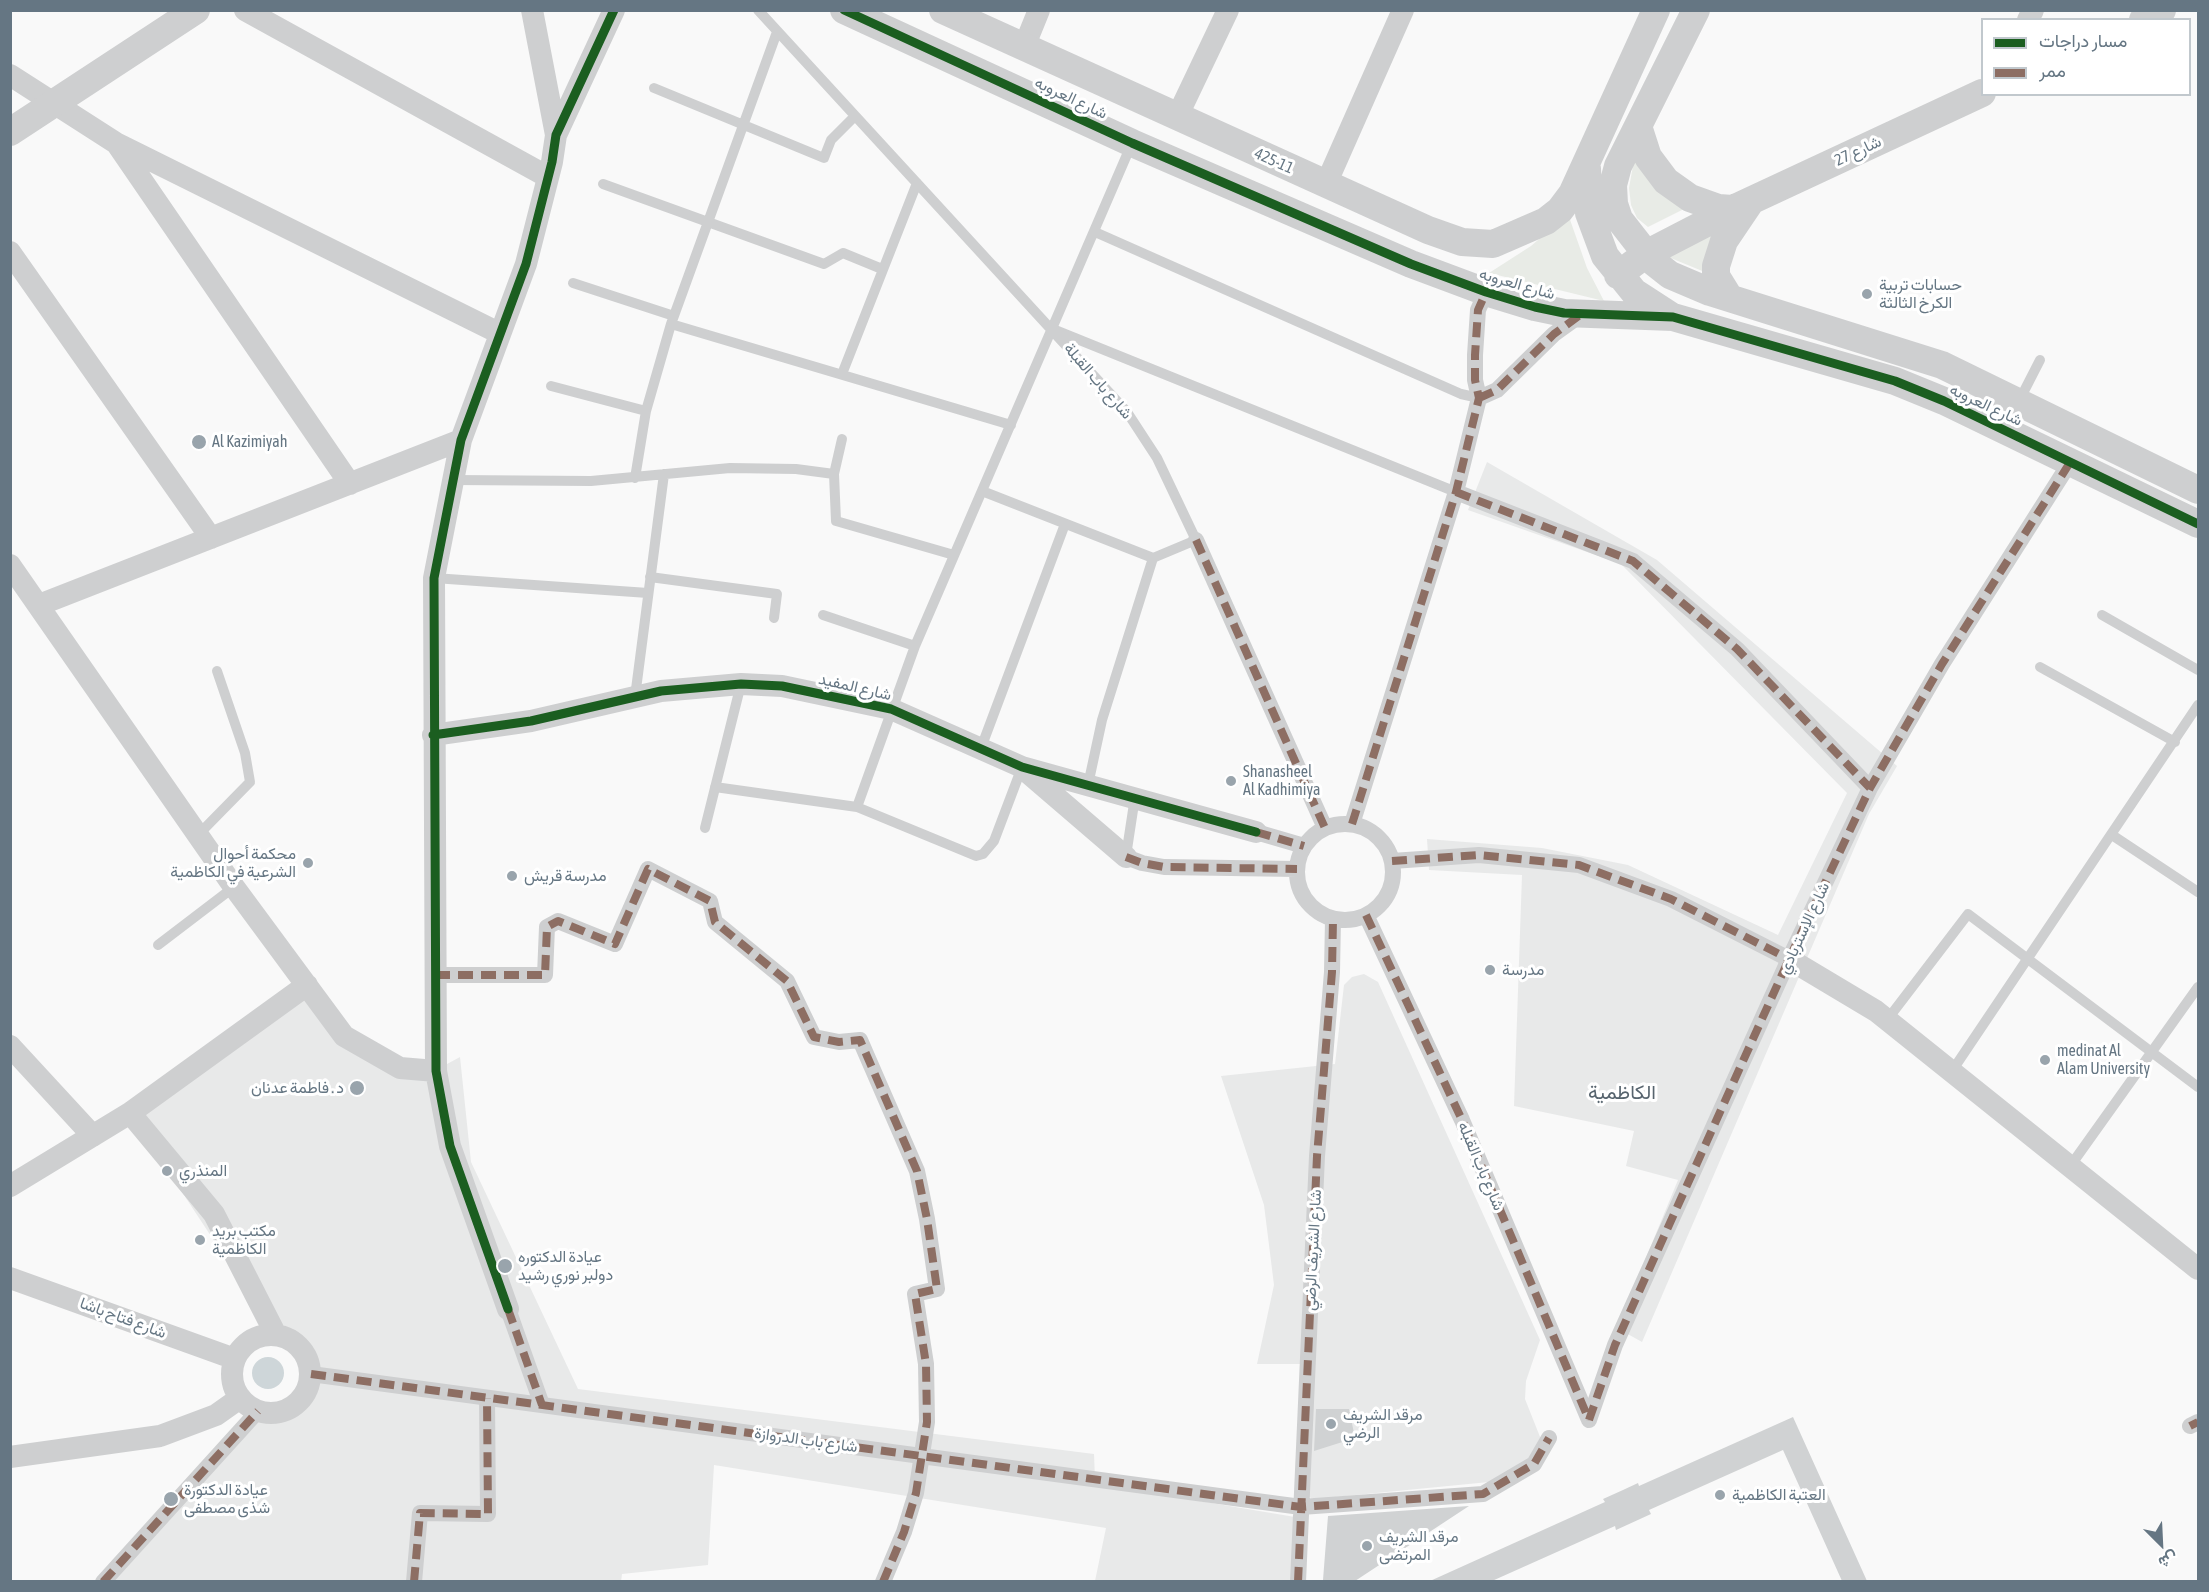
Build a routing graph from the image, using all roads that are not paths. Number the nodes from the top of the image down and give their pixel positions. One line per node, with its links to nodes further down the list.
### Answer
1 (196, 10): 20 (street)
2 (245, 10): 30 (street)
3 (532, 10): 26 (street)
4 (614, 10): 26 (street)
5 (758, 10): 15 (lane, شارع باب القبلة)
6 (844, 10): 28 (street, شارع العروبه)
7 (943, 10): 16 (street, 425-11)
8 (1039, 10): 16 (street)
9 (1228, 10): 22 (street)
10 (1403, 10): 33 (street)
11 (1656, 10): 29 (street, 425-11)
12 (1696, 10): 24 (street)
13 (2162, 10): 14 (street)
14 (2147, 18)
15 (777, 32): 21 (lane, شارع باب القبلة); 23 (lane)
16 (1024, 47): 22 (street, 425-11)
17 (10, 75): 20 (street)
18 (654, 88): 23 (lane)
19 (1981, 94): 34 (street, شارع 27)
20 (52, 104): 25 (street); 27 (street)
21 (855, 116): 23 (lane); 31 (lane, شارع باب القبلة)
22 (1177, 117): 33 (street, 425-11)
23 (744, 123): 35 (lane)
24 (1638, 126): 34 (street); 38 (street, شارع العروبه)
25 (10, 132)
26 (556, 135): 30 (street)
27 (116, 143): 49 (street); 64 (street)
28 (1132, 143): 36 (lane); 43 (street, شارع العروبه)
29 (1587, 166): 33 (street, 425-11); 40 (street, 425-11)
30 (548, 177): 49 (street)
31 (917, 183): 39 (lane); 48 (lane, شارع باب القبلة)
32 (603, 184): 35 (lane)
33 (1326, 184)
34 (1742, 205): 38 (street, شارع 27); 44 (street)
35 (708, 222): 39 (lane); 46 (lane)
36 (1095, 232): 48 (lane); 53 (lane)
37 (10, 252): 70 (street)
38 (1646, 254): 40 (street, شارع 27); 41 (street, شارع العروبه)
39 (882, 269): 51 (lane)
40 (1618, 275): 47 (street, 425-11)
41 (1670, 275): 44 (street, شارع العروبه); 47 (street)
42 (573, 283): 46 (lane)
43 (1486, 292): 45 (street, شارع العروبه); 53 (street)
44 (1719, 295): 47 (street); 54 (street, شارع العروبه)
45 (1582, 314): 47 (street, شارع العروبه); 53 (street)
46 (672, 320): 51 (lane); 55 (lane)
47 (1682, 320): 59 (street, شارع العروبه)
48 (1053, 328): 56 (lane); 67 (lane); 71 (lane, شارع باب القبلة)
49 (499, 333): 58 (street)
50 (2040, 360): 54 (lane)
51 (842, 374): 56 (lane)
52 (551, 386): 55 (lane)
53 (1479, 398): 67 (street)
54 (2019, 401): 65 (street, شارع العروبه)
55 (646, 411): 62 (lane)
56 (1011, 425): 66 (lane)
57 (842, 439): 61 (lane)
58 (461, 440): 63 (street); 64 (street)
59 (2072, 461): 69 (street, شارع العروبه); 96 (street, شارع الإستربادي)
60 (664, 474): 61 (lane); 62 (lane); 75 (lane)
61 (834, 474): 72 (lane)
62 (635, 478): 63 (lane)
63 (454, 480): 76 (street)
64 (350, 484): 70 (street)
65 (2199, 490)
66 (982, 491): 68 (lane); 72 (lane)
67 (1456, 492): 96 (street); 99 (street)
68 (1065, 524): 73 (lane); 92 (lane)
69 (2199, 524)
70 (211, 538): 78 (street)
71 (1196, 540): 73 (lane); 101 (street, شارع باب القبلة)
72 (954, 555): 82 (lane)
73 (1153, 558): 94 (lane)
74 (10, 565): 78 (street)
75 (650, 577): 77 (lane); 81 (lane)
76 (434, 579): 77 (lane); 90 (street)
77 (648, 593): 87 (lane)
78 (39, 605): 103 (street)
79 (823, 615): 82 (lane)
80 (2102, 615): 84 (lane)
81 (774, 618)
82 (915, 646): 89 (lane)
83 (2040, 667): 91 (lane)
84 (2199, 670)
85 (217, 671): 103 (lane)
86 (741, 684): 87 (street, شارع المفيد); 89 (street, شارع المفيد); 95 (lane)
87 (635, 697): 90 (street, شارع المفيد)
88 (2199, 705): 91 (lane)
89 (891, 709): 92 (street, شارع المفيد); 98 (lane)
90 (433, 735): 116 (street)
91 (2175, 742): 104 (lane)
92 (981, 748): 93 (street, شارع المفيد)
93 (1022, 767): 94 (street, شارع المفيد); 98 (lane); 106 (street)
94 (1088, 785): 97 (street, شارع المفيد)
95 (715, 787): 98 (lane); 100 (lane)
96 (1870, 788): 114 (street, شارع الإستربادي)
97 (1135, 797): 102 (street, شارع المفيد); 106 (lane)
98 (857, 807)
99 (1352, 824): 101 (street); 107 (street)
100 (705, 828)
101 (1325, 828): 105 (street)
102 (1256, 832): 105 (street, شارع المفيد)
103 (198, 835): 109 (street)
104 (2112, 835): 110 (lane); 115 (lane)
105 (1304, 846): 108 (street)
106 (1126, 857): 108 (street)
107 (1392, 861): 111 (street); 114 (street)
108 (1297, 869): 112 (street)
109 (234, 887): 113 (lane); 117 (street)
110 (2199, 892)
111 (1366, 915): 112 (street); 138 (street, شارع باب القبله)
112 (1333, 919): 142 (street, شارع الشريف الرضي)
113 (158, 945)
114 (1789, 959): 119 (street); 138 (street, شارع الإستربادي)
115 (2028, 959): 119 (lane); 121 (lane); 123 (lane)
116 (435, 975): 122 (street); 140 (street)
117 (307, 985): 122 (street); 125 (street)
118 (2199, 987): 121 (lane)
119 (1887, 1020): 123 (street)
120 (10, 1046): 126 (street)
121 (2151, 1053): 124 (lane); 127 (lane)
122 (436, 1071): 131 (street)
123 (1952, 1071): 127 (street)
124 (2199, 1087)
125 (130, 1113): 126 (street); 132 (street)
126 (93, 1136): 128 (street)
127 (2072, 1165): 129 (street)
128 (11, 1184)
129 (2199, 1269)
130 (10, 1278): 133 (street, شارع فتاح باشا)
131 (508, 1309): 137 (street)
132 (276, 1335): 133 (street); 134 (street)
133 (235, 1359): 136 (street)
134 (311, 1374): 135 (street, شارع باب الدروازة); 136 (street)
135 (487, 1398): 137 (street, شارع باب الدروازة); 144 (street)
136 (249, 1405): 141 (street); 143 (street)
137 (542, 1405): 140 (street, شارع باب الدروازة)
138 (1589, 1420)
139 (1549, 1438): 142 (street, شارع باب الدروازة)
140 (923, 1456): 142 (street, شارع باب الدروازة); 145 (street)
141 (10, 1457)
142 (1301, 1507): 146 (street, شارع الشريف الرضي)
143 (103, 1581)
144 (414, 1581)
145 (883, 1581)
146 (1298, 1581)

